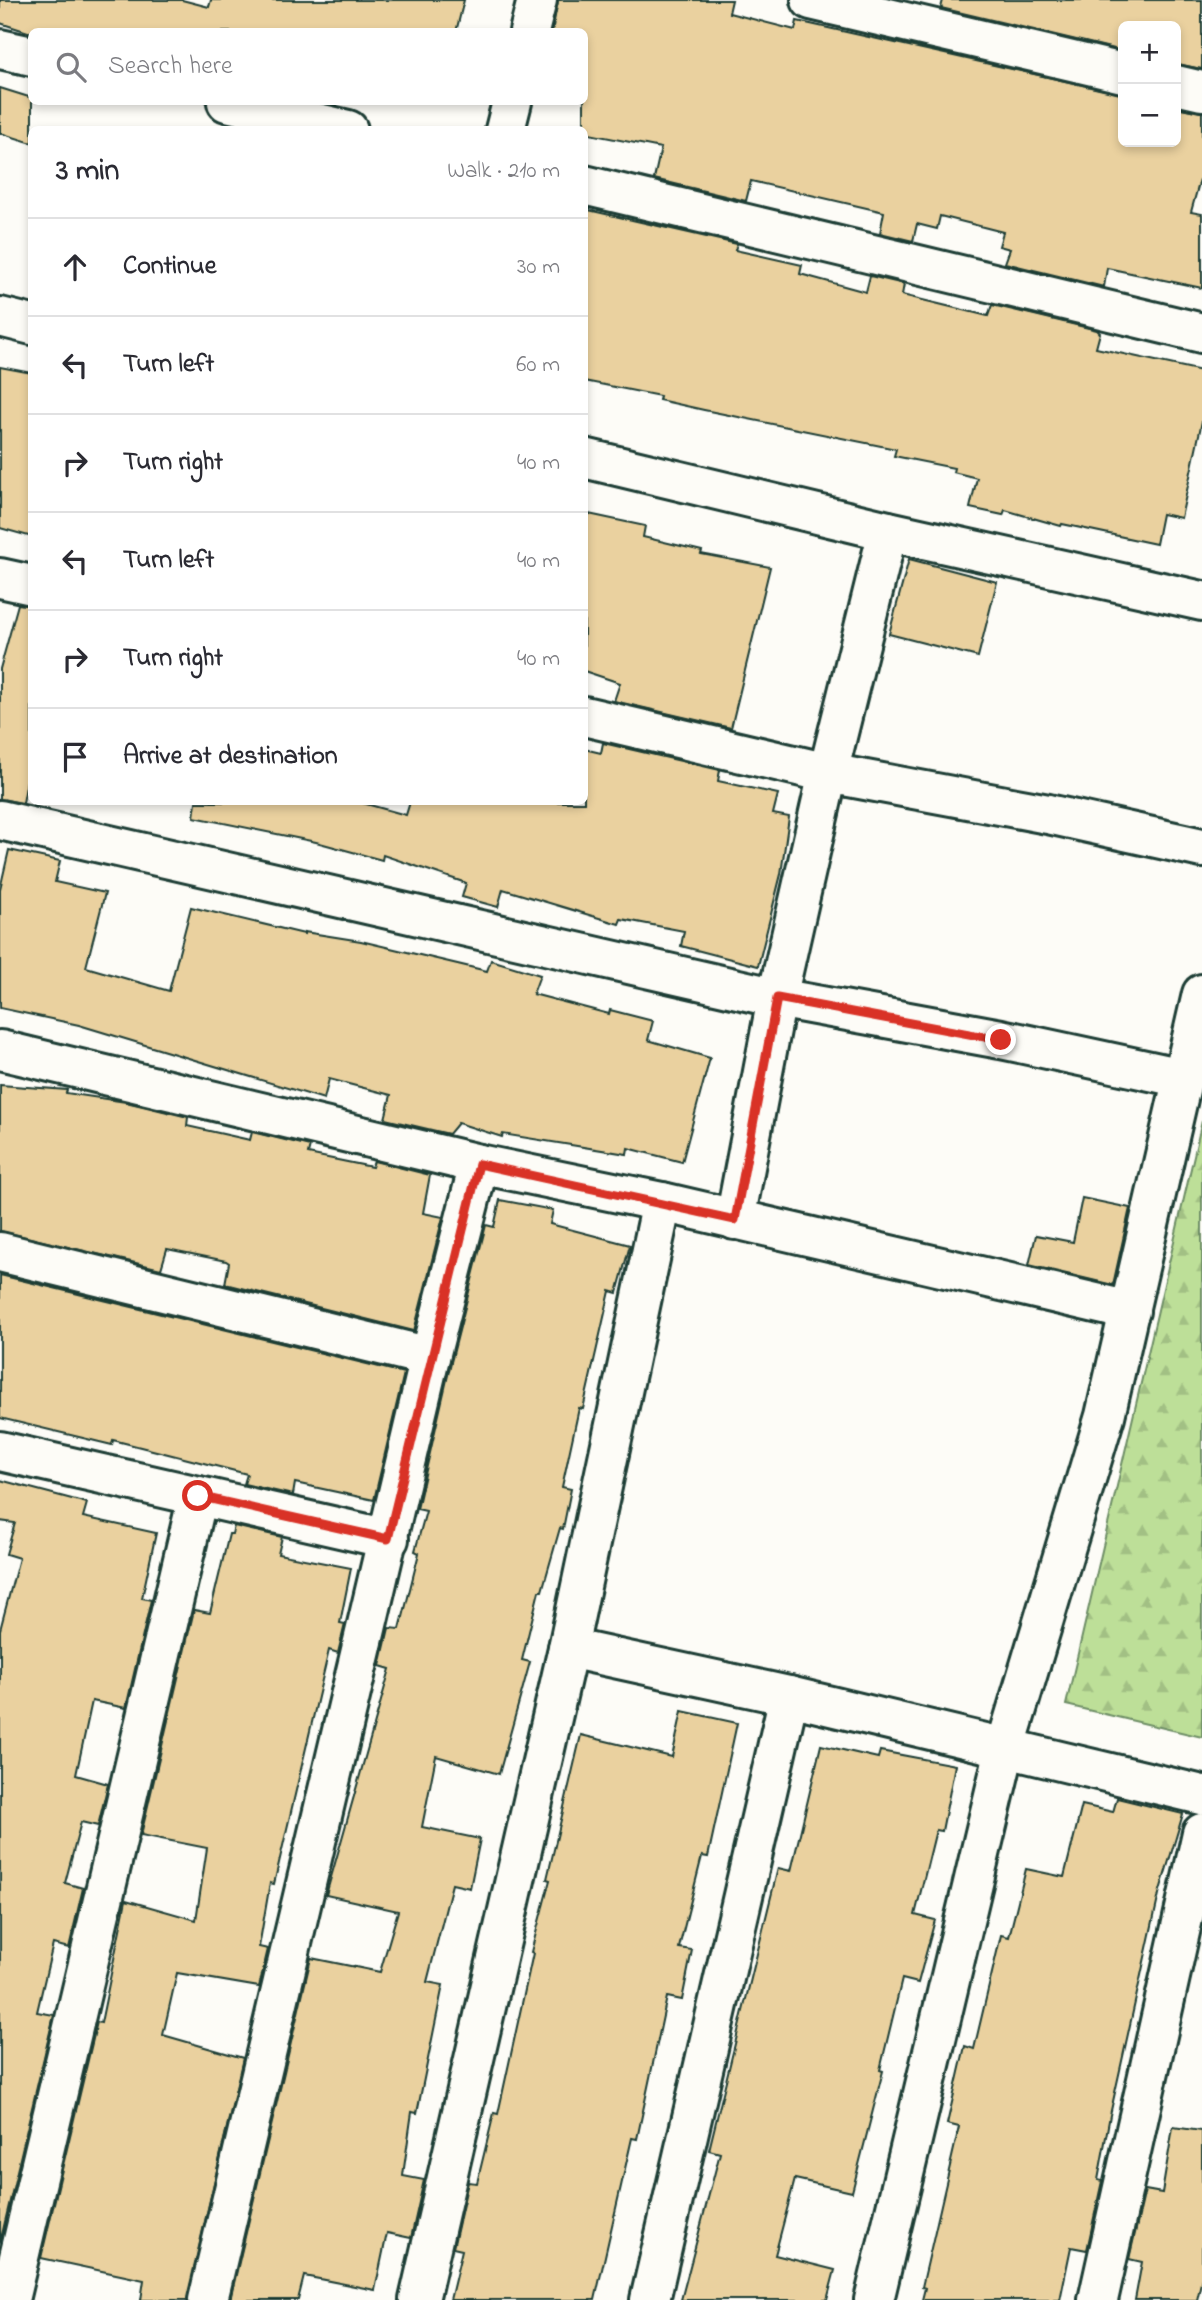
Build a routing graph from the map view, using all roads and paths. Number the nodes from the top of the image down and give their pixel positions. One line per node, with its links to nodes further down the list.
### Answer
1 (537, 0): 3 (street)
2 (811, 0): 6 (street)
3 (530, 28)
4 (0, 49): 5 (street)
5 (28, 55)
6 (1118, 72)
7 (1181, 86): 8 (street)
8 (1202, 91)
9 (240, 105): 11 (street)
10 (511, 105): 12 (street)
11 (331, 126)
12 (506, 126)
13 (588, 186): 16 (street)
14 (0, 317): 15 (street)
15 (28, 324)
16 (1202, 332)
17 (588, 459): 18 (street)
18 (888, 531): 21 (street); 23 (street)
19 (0, 578): 20 (street)
20 (28, 584)
21 (1202, 601)
22 (588, 717): 23 (street)
23 (828, 773): 25 (street); 27 (street)
24 (0, 820): 27 (street)
25 (1202, 848)
26 (1202, 995): 29 (street)
27 (777, 998): 29 (street); 32 (street)
28 (0, 1050): 30 (street)
29 (1182, 1078): 34 (street)
30 (479, 1164): 31 (street); 35 (street)
31 (662, 1202): 32 (street); 39 (street)
32 (735, 1220): 34 (street)
33 (0, 1252): 35 (street)
34 (1130, 1311): 41 (street)
35 (430, 1357): 38 (street)
36 (1, 1456): 37 (street)
37 (198, 1496): 38 (street); 45 (street)
38 (388, 1539): 46 (street)
39 (568, 1648): 40 (street); 47 (street)
40 (789, 1696): 41 (street); 48 (street)
41 (1005, 1749): 42 (street); 49 (street)
42 (1202, 1795)
43 (1202, 1833): 50 (street)
44 (0, 2299): 45 (street)
45 (7, 2300)
46 (208, 2300)
47 (419, 2300)
48 (650, 2300)
49 (874, 2300)
50 (1098, 2300)

